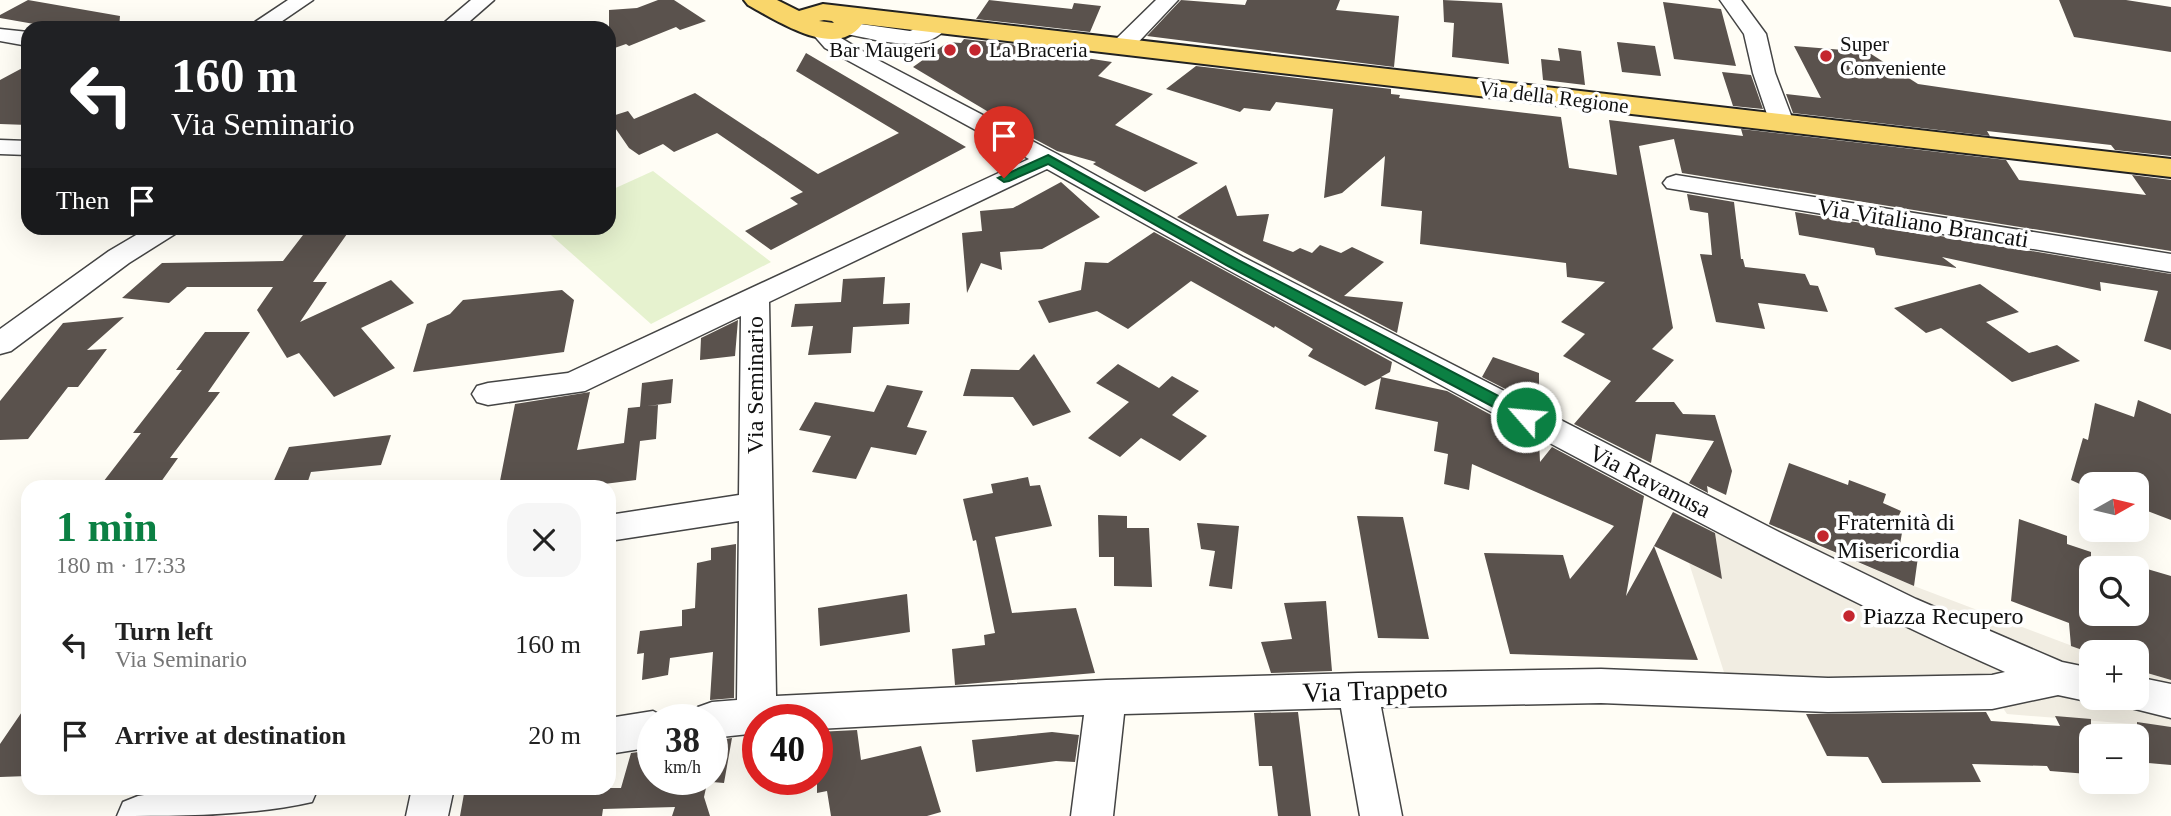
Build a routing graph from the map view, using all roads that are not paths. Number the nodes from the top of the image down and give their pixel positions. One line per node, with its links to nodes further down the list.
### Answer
1 (303, 0): 7 (street)
2 (484, 0): 8 (street)
3 (757, 0): 6 (main road)
4 (1168, 0): 14 (street)
5 (1730, 0): 16 (street)
6 (814, 20): 9 (main road); 10 (main road); 15 (street, Via Ravanusa)
7 (268, 21)
8 (458, 21)
9 (937, 26): 10 (main road); 13 (street); 14 (main road, Via della Regione)
10 (880, 28): 13 (street); 15 (street)
11 (0, 35): 12 (street)
12 (21, 38)
13 (910, 38): 15 (street)
14 (1121, 47): 16 (main road, Via della Regione)
15 (881, 62): 19 (street, Via Ravanusa)
16 (1782, 123): 20 (main road, Via della Regione)
17 (0, 147): 18 (street)
18 (21, 148)
19 (1048, 159): 24 (street, Via Seminario); 29 (street, Via Ravanusa)
20 (2168, 167)
21 (1676, 183): 23 (street, Via Vitaliano Brancati)
22 (155, 235): 25 (street)
23 (2171, 263)
24 (755, 298): 26 (street); 27 (street, Via Seminario)
25 (0, 344)
26 (488, 394)
27 (756, 505): 28 (street); 34 (street, Via Seminario)
28 (616, 527)
29 (2074, 682): 30 (street, Via Trappeto)
30 (1358, 690): 32 (street, Via Trappeto); 43 (street)
31 (2149, 696): 33 (street)
32 (1106, 697): 35 (street, Via Trappeto); 42 (street)
33 (2171, 701)
34 (757, 704)
35 (833, 710)
36 (637, 732): 37 (street)
37 (616, 735)
38 (261, 795): 40 (street)
39 (432, 795): 41 (street)
40 (162, 814)
41 (427, 816)
42 (1091, 816)
43 (1381, 816)

